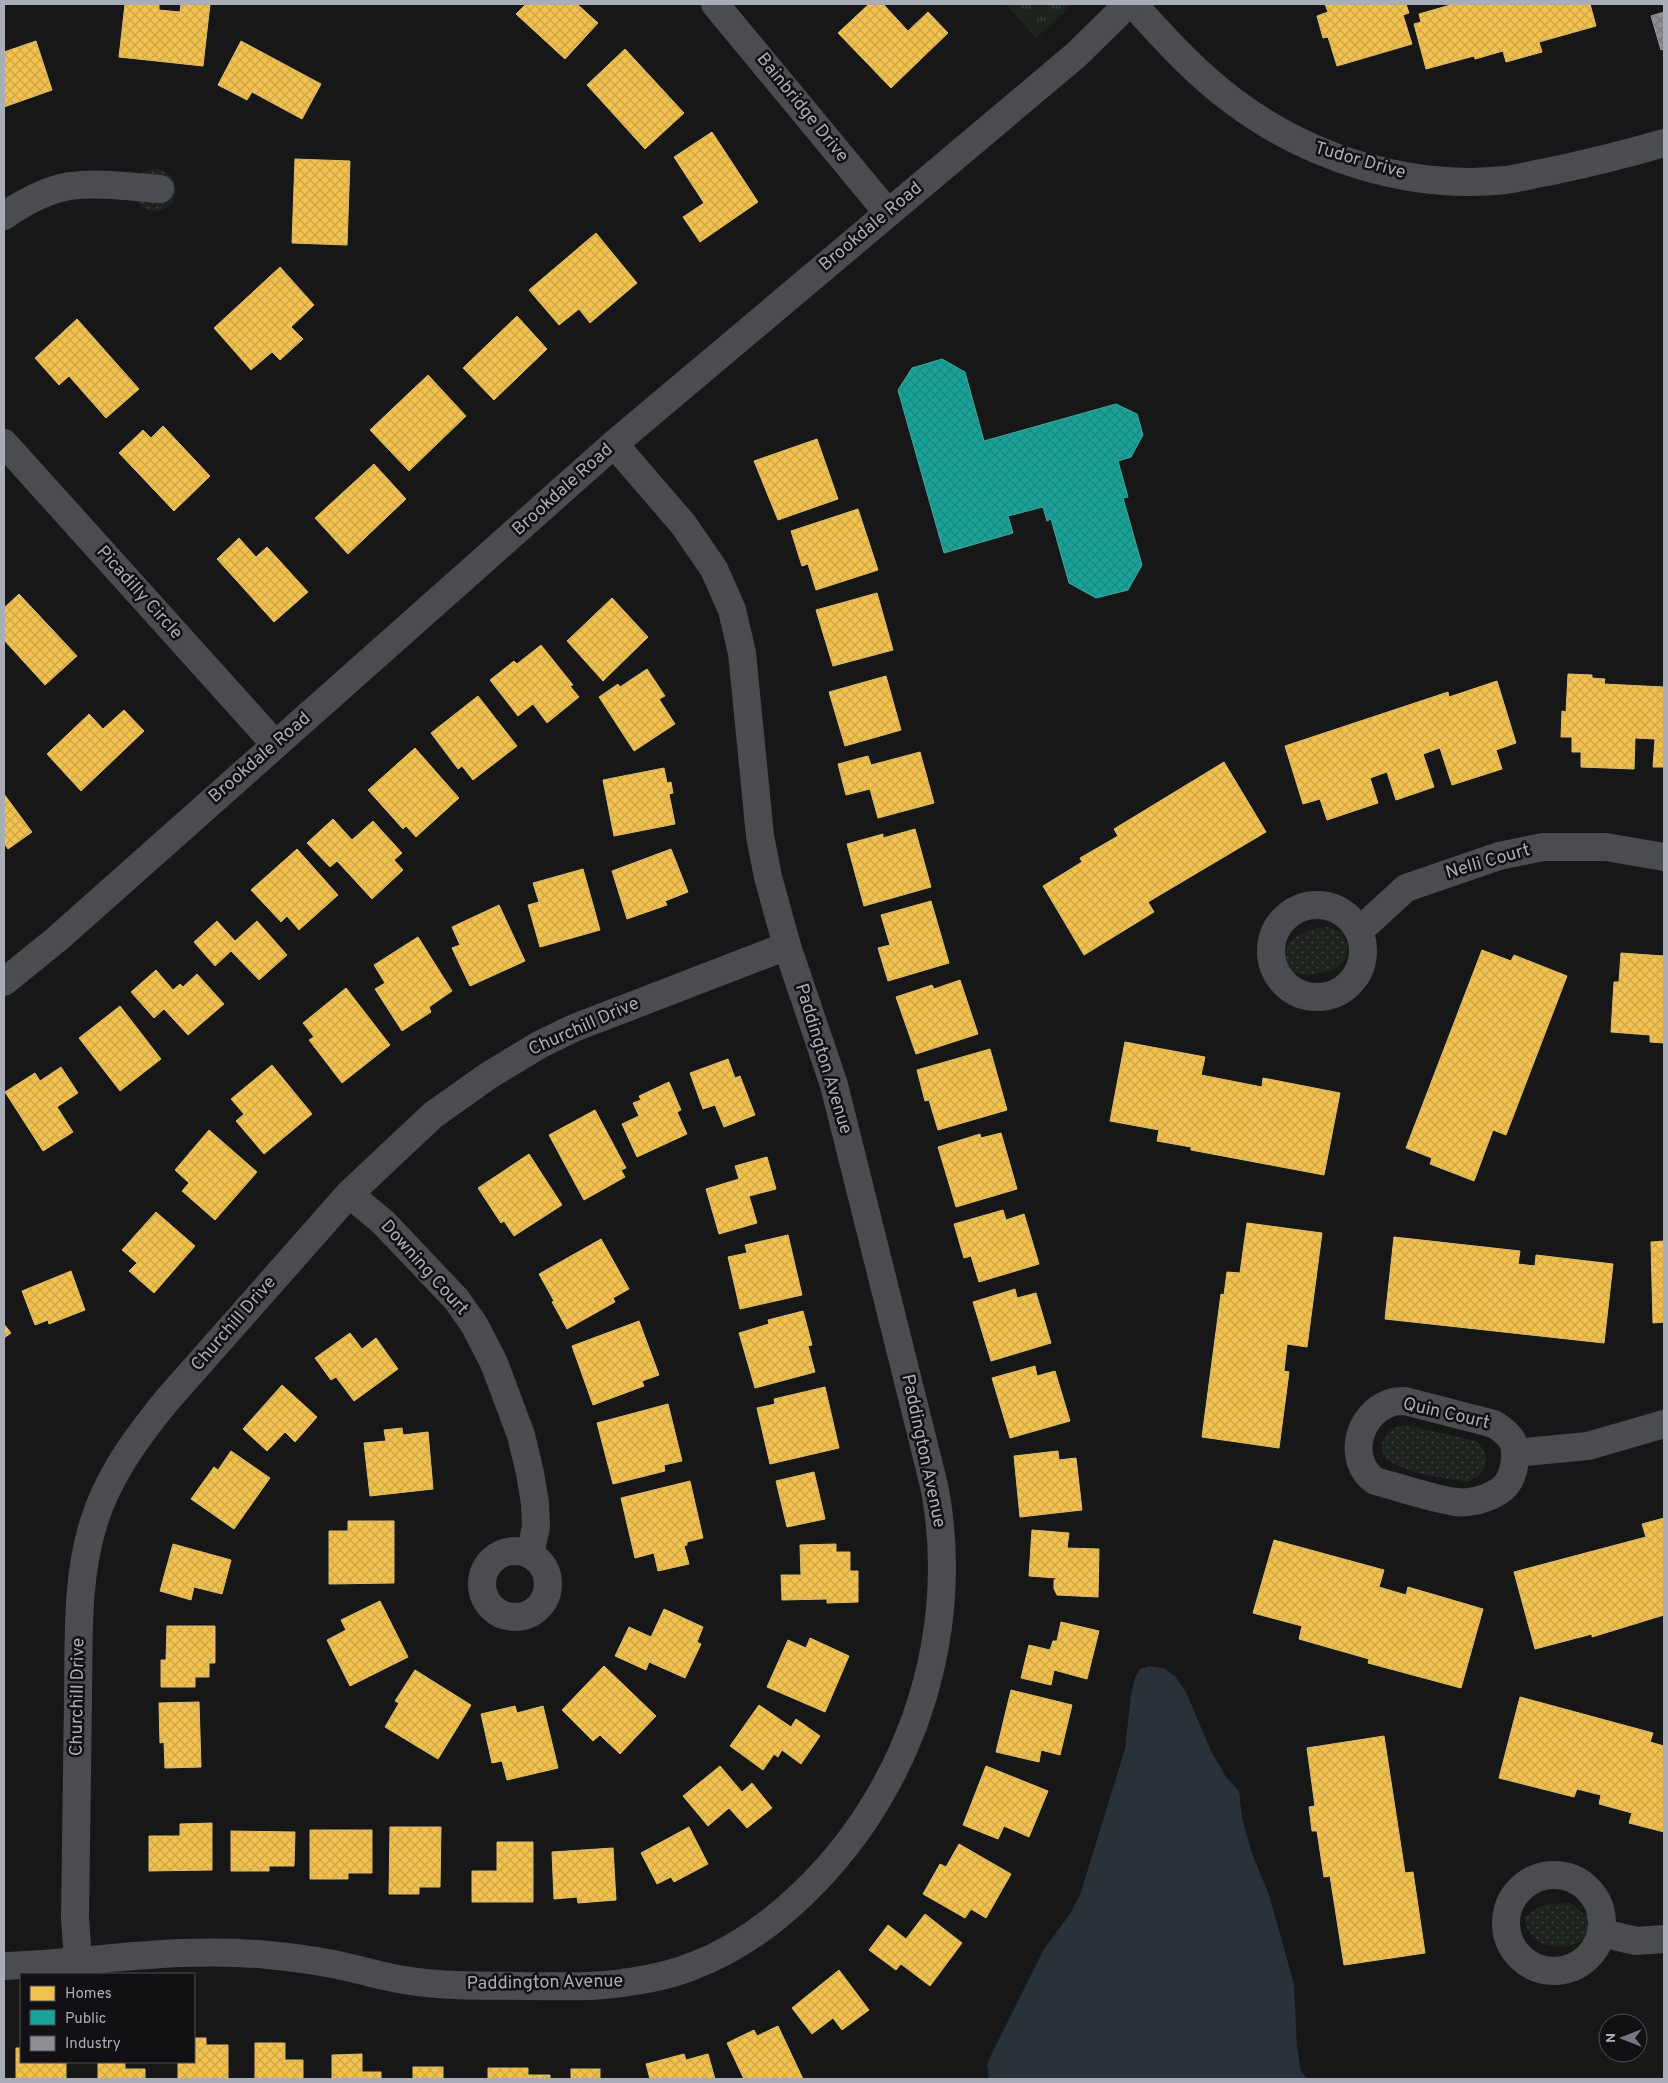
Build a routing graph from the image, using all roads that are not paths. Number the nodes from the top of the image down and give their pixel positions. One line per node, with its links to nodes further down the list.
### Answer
1 (715, 4): 6 (street, Bainbridge Drive)
2 (1128, 4): 6 (street, Brookdale Road)
3 (1133, 4): 4 (street, Tudor Drive)
4 (1664, 143)
5 (160, 189): 7 (street)
6 (888, 213): 9 (street, Brookdale Road)
7 (4, 216)
8 (4, 443): 10 (street, Picadilly Circle)
9 (614, 444): 10 (street, Brookdale Road); 13 (street, Paddington Avenue)
10 (275, 744): 14 (street, Brookdale Road)
11 (1664, 857): 12 (street, Nelli Court)
12 (1359, 931)
13 (787, 946): 15 (street, Churchill Drive); 21 (street, Paddington Avenue)
14 (4, 982)
15 (349, 1194): 18 (street, Downing Court); 21 (street, Churchill Drive)
16 (1664, 1424): 17 (street)
17 (1515, 1453): 17 (street, Quin Court)
18 (530, 1554)
19 (1602, 1933): 20 (street)
20 (1664, 1939)
21 (78, 1960): 22 (street, Paddington Avenue)
22 (4, 1966)

